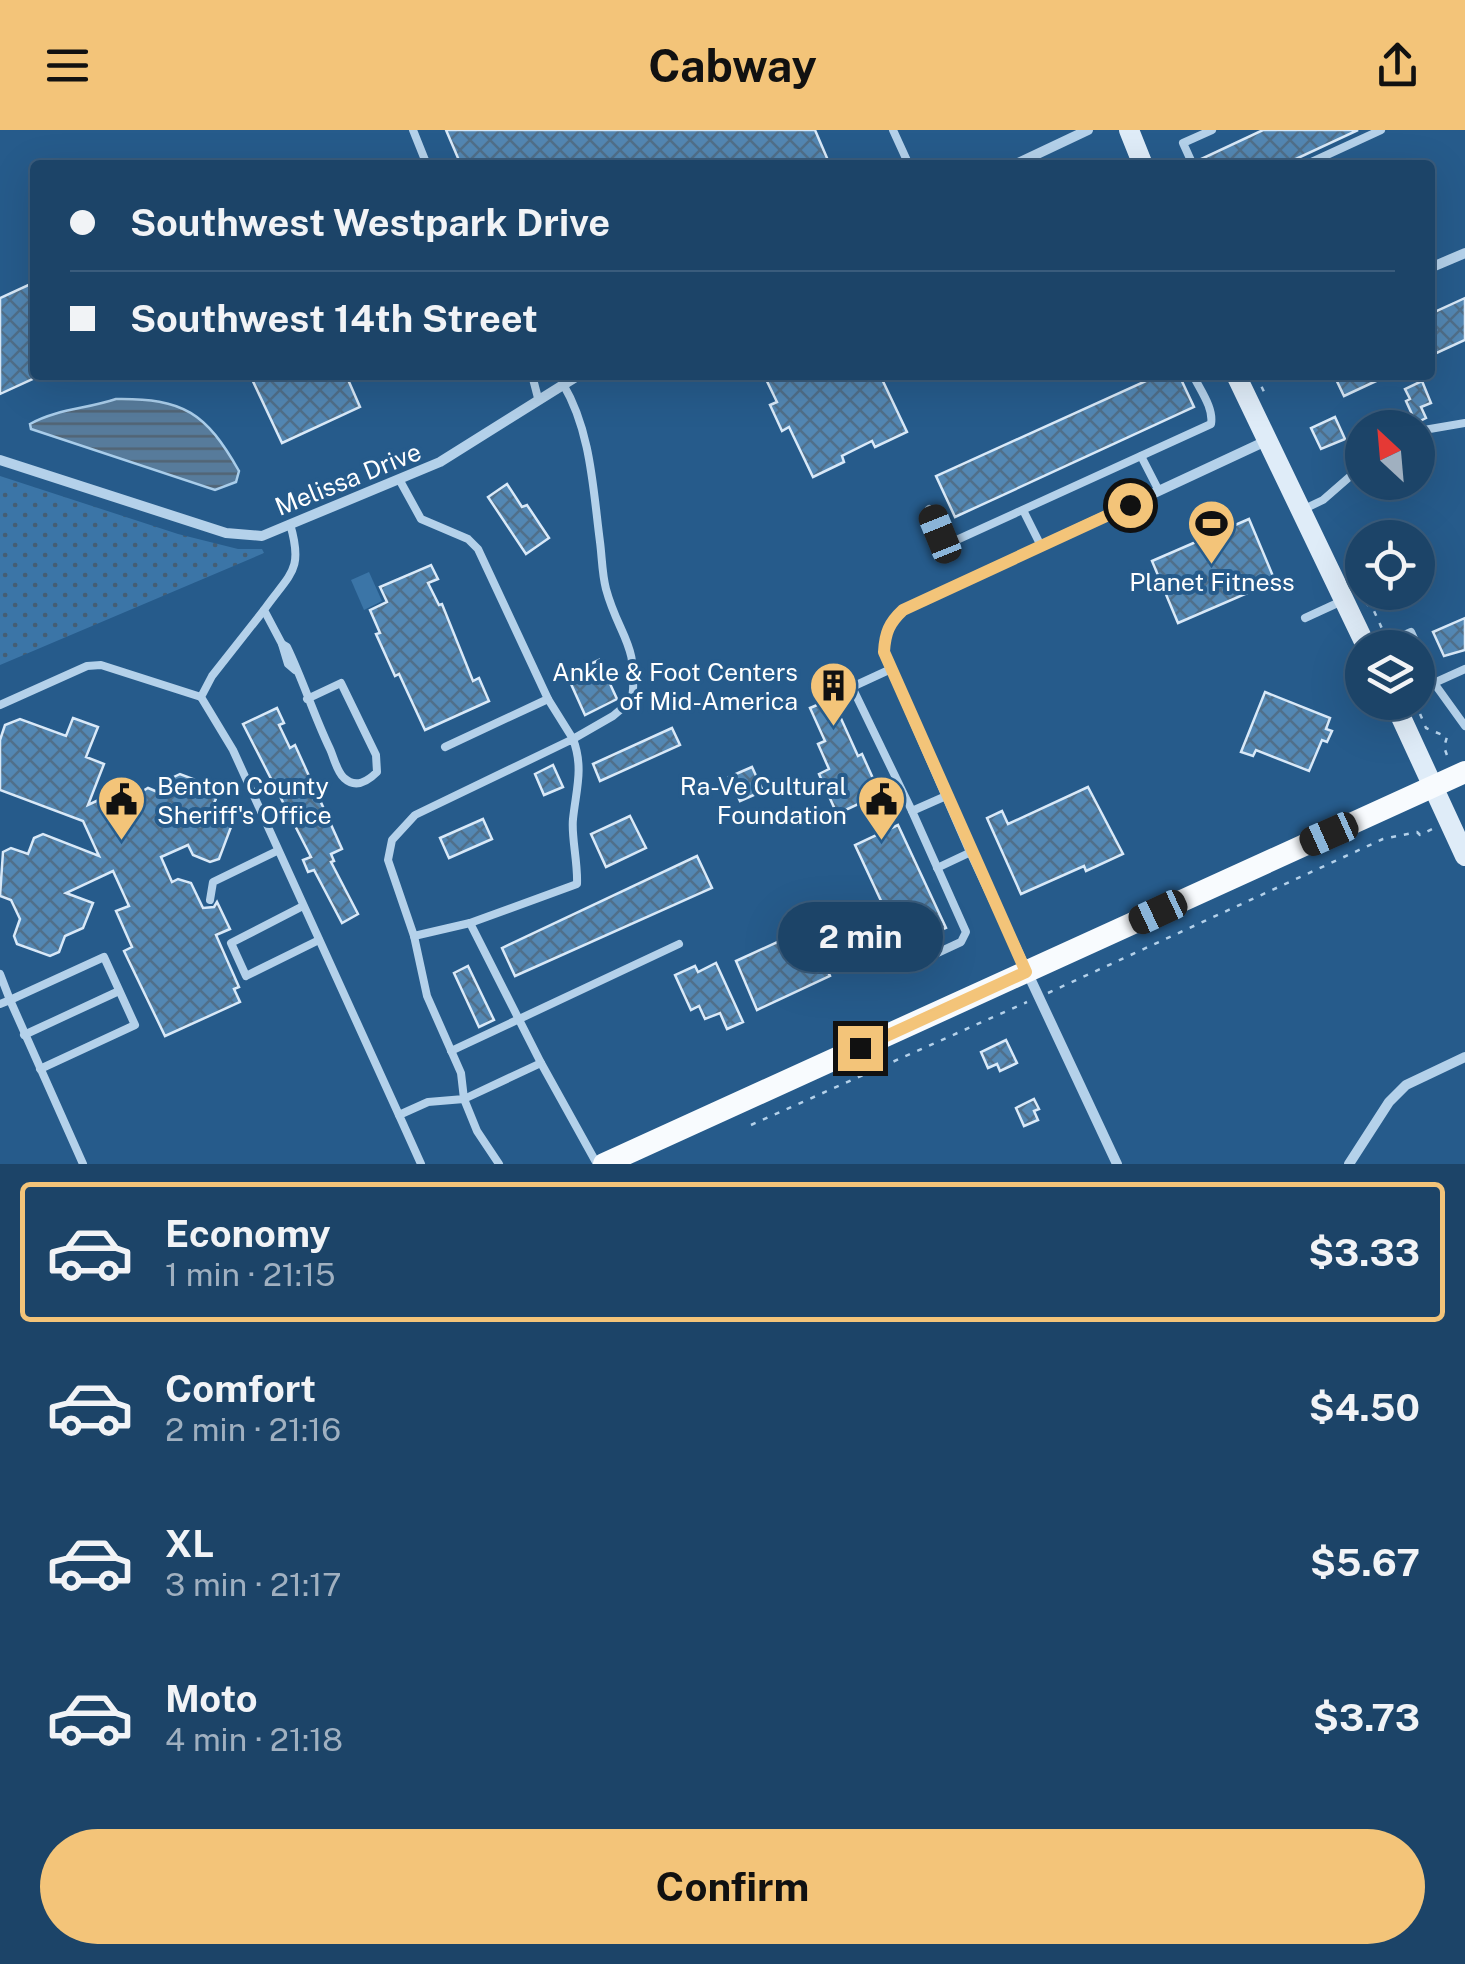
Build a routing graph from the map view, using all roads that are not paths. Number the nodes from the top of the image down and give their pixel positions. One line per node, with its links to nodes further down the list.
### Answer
1 (413, 130): 7 (lane)
2 (893, 130): 8 (lane)
3 (1088, 130): 9 (street)
4 (1129, 130): 10 (main road)
5 (1212, 130): 11 (lane)
6 (1381, 130): 12 (lane)
7 (425, 160)
8 (907, 160)
9 (1025, 160)
10 (1141, 160)
11 (1191, 160)
12 (1316, 160)
13 (1465, 253): 14 (street)
14 (1435, 266)
15 (533, 380): 20 (lane)
16 (570, 380): 19 (street, Melissa Drive)
17 (1195, 380): 24 (lane)
18 (1238, 380): 23 (main road)
19 (563, 384): 20 (street, Melissa Drive); 48 (lane)
20 (538, 398): 26 (street, Melissa Drive)
21 (1465, 423): 22 (lane)
22 (1435, 428)
23 (1266, 441): 28 (street); 31 (main road)
24 (1141, 456): 28 (lane); 30 (lane)
25 (0, 460): 32 (street, Melissa Drive)
26 (399, 479): 32 (street, Melissa Drive); 44 (lane)
27 (1345, 481): 31 (lane)
28 (1159, 491): 33 (street)
29 (929, 509): 30 (lane)
30 (1023, 510): 33 (lane)
31 (1300, 511): 34 (main road)
32 (290, 524): 35 (lane)
33 (1041, 546): 38 (street)
34 (1344, 600): 36 (lane); 37 (main road)
35 (264, 610): 42 (lane); 43 (lane)
36 (1304, 618)
37 (1361, 630)
38 (891, 668): 52 (street); 53 (lane)
39 (1464, 673): 40 (lane)
40 (1435, 683)
41 (1435, 684): 47 (lane)
42 (201, 698): 45 (lane); 54 (lane)
43 (307, 699): 43 (lane)
44 (548, 700): 48 (lane); 49 (lane)
45 (0, 705)
46 (1402, 720): 51 (main road)
47 (1465, 726)
48 (574, 739): 60 (lane); 61 (lane)
49 (444, 747)
50 (1465, 772): 51 (main road)
51 (1432, 787): 56 (main road); 65 (main road)
52 (946, 796): 53 (lane); 55 (street)
53 (912, 811): 57 (lane)
54 (277, 851): 58 (lane); 59 (lane)
55 (970, 852): 57 (lane); 65 (street)
56 (1465, 856)
57 (937, 868): 64 (lane)
58 (210, 900)
59 (302, 906): 62 (lane); 62 (lane)
60 (470, 923): 61 (lane); 69 (lane)
61 (414, 936): 71 (lane)
62 (318, 940): 76 (lane)
63 (680, 944): 69 (lane)
64 (918, 962)
65 (1026, 972): 80 (main road); 81 (street)
66 (0, 974): 68 (lane)
67 (119, 990): 68 (lane); 70 (lane); 74 (lane)
68 (3, 1001): 70 (lane)
69 (520, 1016): 71 (lane); 73 (lane)
70 (24, 1035): 74 (lane)
71 (451, 1051): 75 (lane)
72 (1465, 1057): 82 (street)
73 (542, 1062): 75 (lane); 80 (lane)
74 (40, 1069): 77 (lane)
75 (464, 1099): 76 (lane); 79 (lane)
76 (399, 1115): 78 (lane)
77 (83, 1164)
78 (421, 1164)
79 (499, 1164)
80 (600, 1164)
81 (1117, 1164)
82 (1349, 1164)

